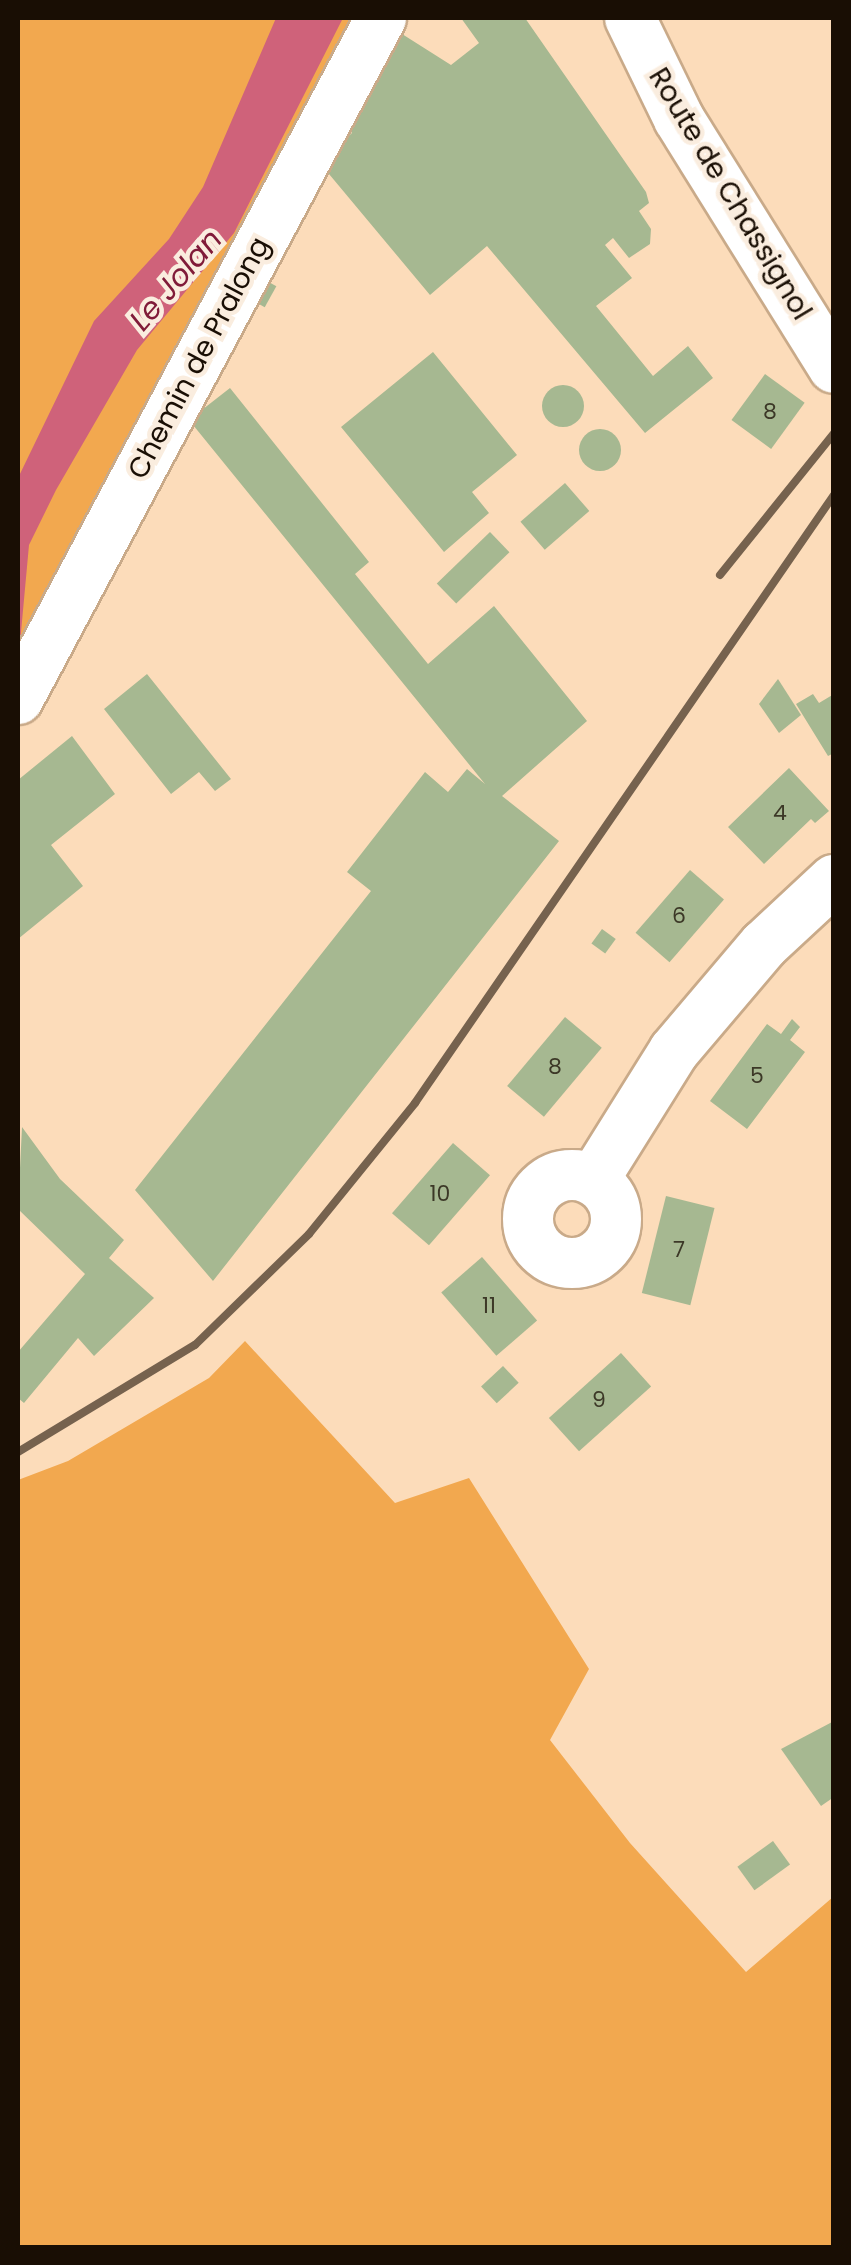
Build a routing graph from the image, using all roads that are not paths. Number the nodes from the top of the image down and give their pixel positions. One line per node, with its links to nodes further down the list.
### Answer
1 (382, 18): 4 (street, Chemin de Pralong)
2 (630, 18): 3 (street, Route de Chassignol)
3 (834, 368)
4 (18, 700)
5 (834, 880): 6 (street)
6 (594, 1180)

